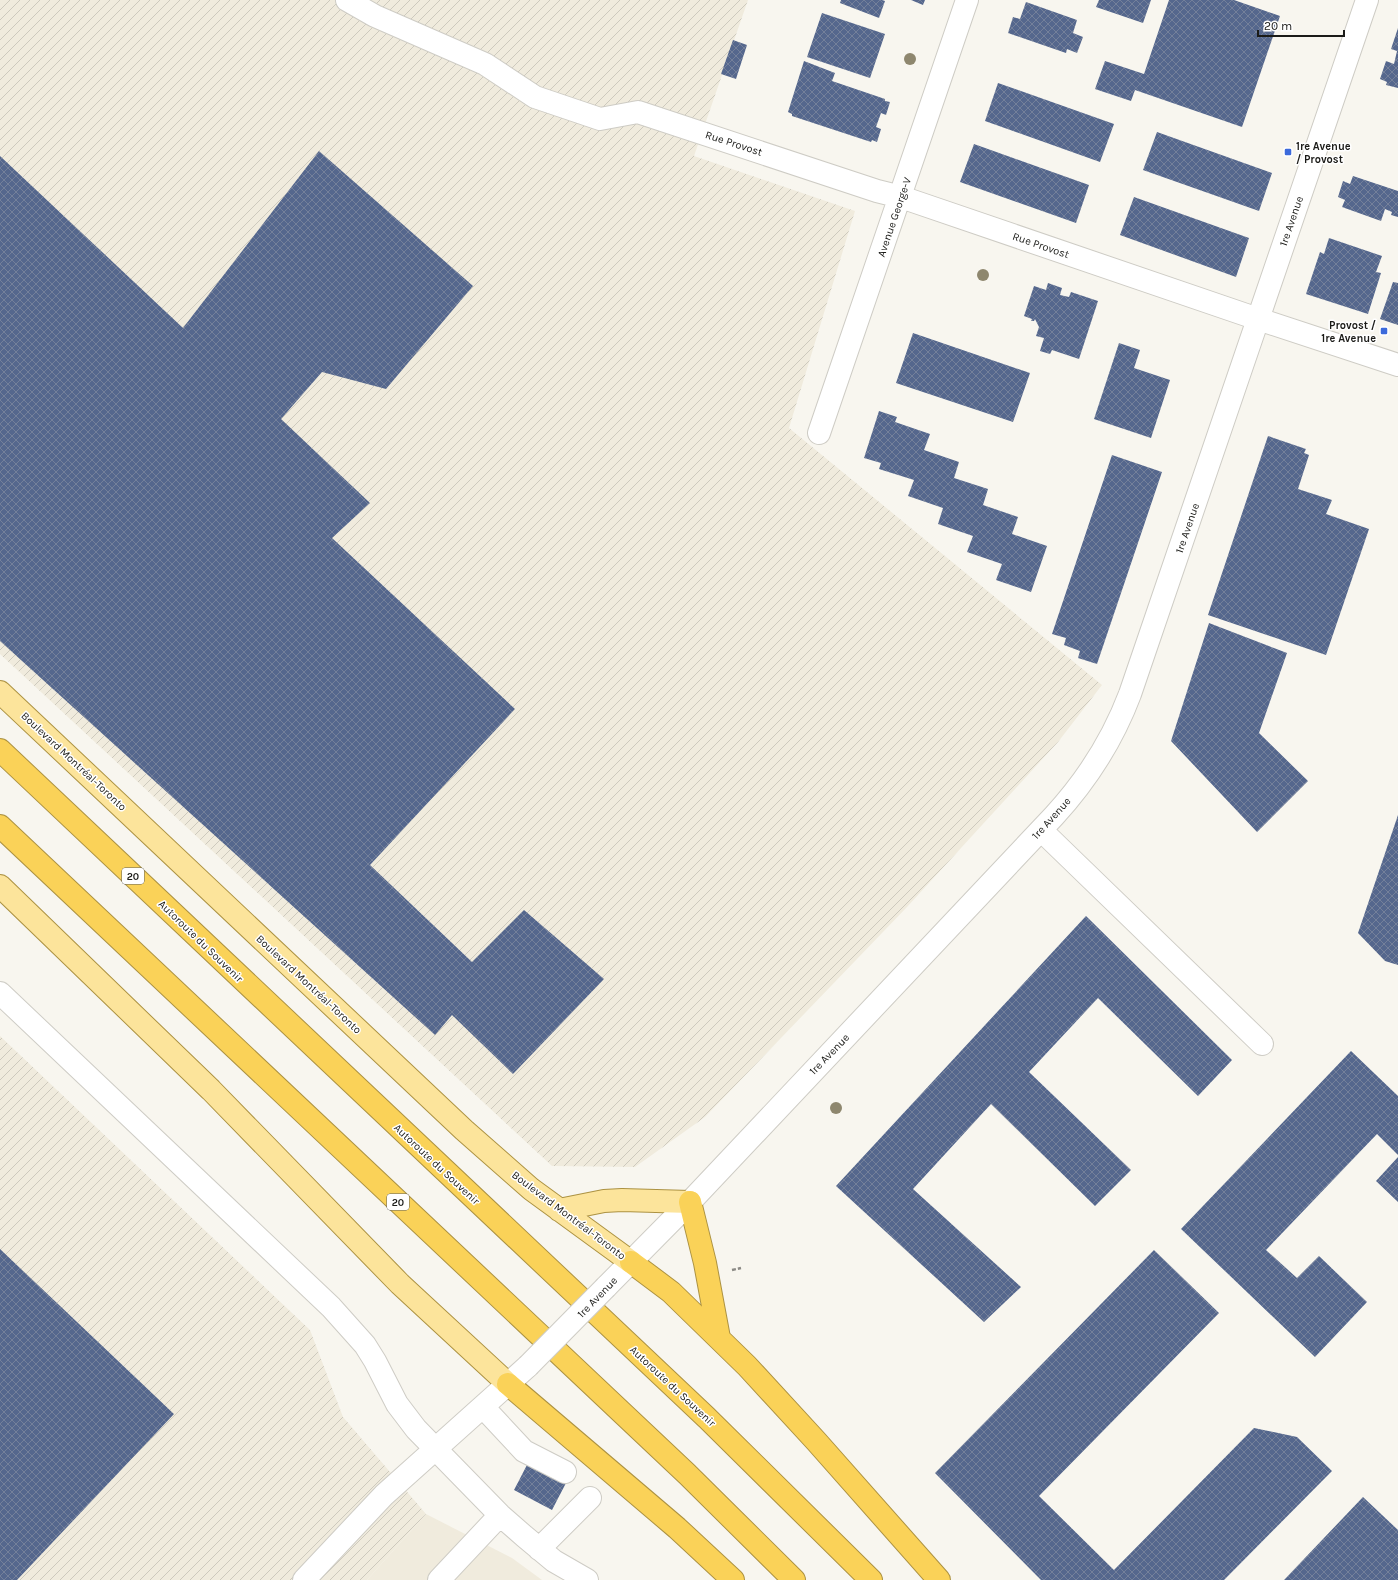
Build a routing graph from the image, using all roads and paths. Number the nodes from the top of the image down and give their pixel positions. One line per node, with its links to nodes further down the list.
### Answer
1 (347, 0): 4 (street, Rue Provost)
2 (967, 0): 4 (street, Avenue George-V)
3 (1367, 0): 5 (street, 1re Avenue)
4 (901, 197): 5 (street, Rue Provost); 7 (street, Avenue George-V)
5 (1258, 319): 6 (street, Rue Provost); 11 (street, 1re Avenue)
6 (1398, 365)
7 (819, 433)
8 (0, 692): 16 (main road, Boulevard Montréal-Toronto)
9 (0, 750): 31 (highway, Autoroute du Souvenir / 20)
10 (0, 826): 30 (highway, 20)
11 (1041, 830): 14 (street); 15 (street, 1re Avenue)
12 (0, 886): 19 (main road)
13 (0, 994): 21 (street)
14 (1262, 1044)
15 (690, 1202): 16 (main road); 17 (street, 1re Avenue); 18 (highway)
16 (559, 1210): 17 (main road, Boulevard Montréal-Toronto)
17 (631, 1262): 18 (highway); 19 (street, 1re Avenue, bridge)
18 (719, 1338): 32 (highway)
19 (508, 1384): 20 (street, 1re Avenue); 29 (highway)
20 (483, 1407): 21 (street, 1re Avenue); 22 (street)
21 (435, 1448): 24 (street); 26 (street, 1re Avenue)
22 (565, 1472)
23 (590, 1498): 25 (street)
24 (500, 1515): 25 (street); 27 (street)
25 (539, 1549): 28 (street)
26 (304, 1580)
27 (439, 1580)
28 (587, 1580)
29 (733, 1580)
30 (794, 1580)
31 (871, 1580)
32 (939, 1580)

